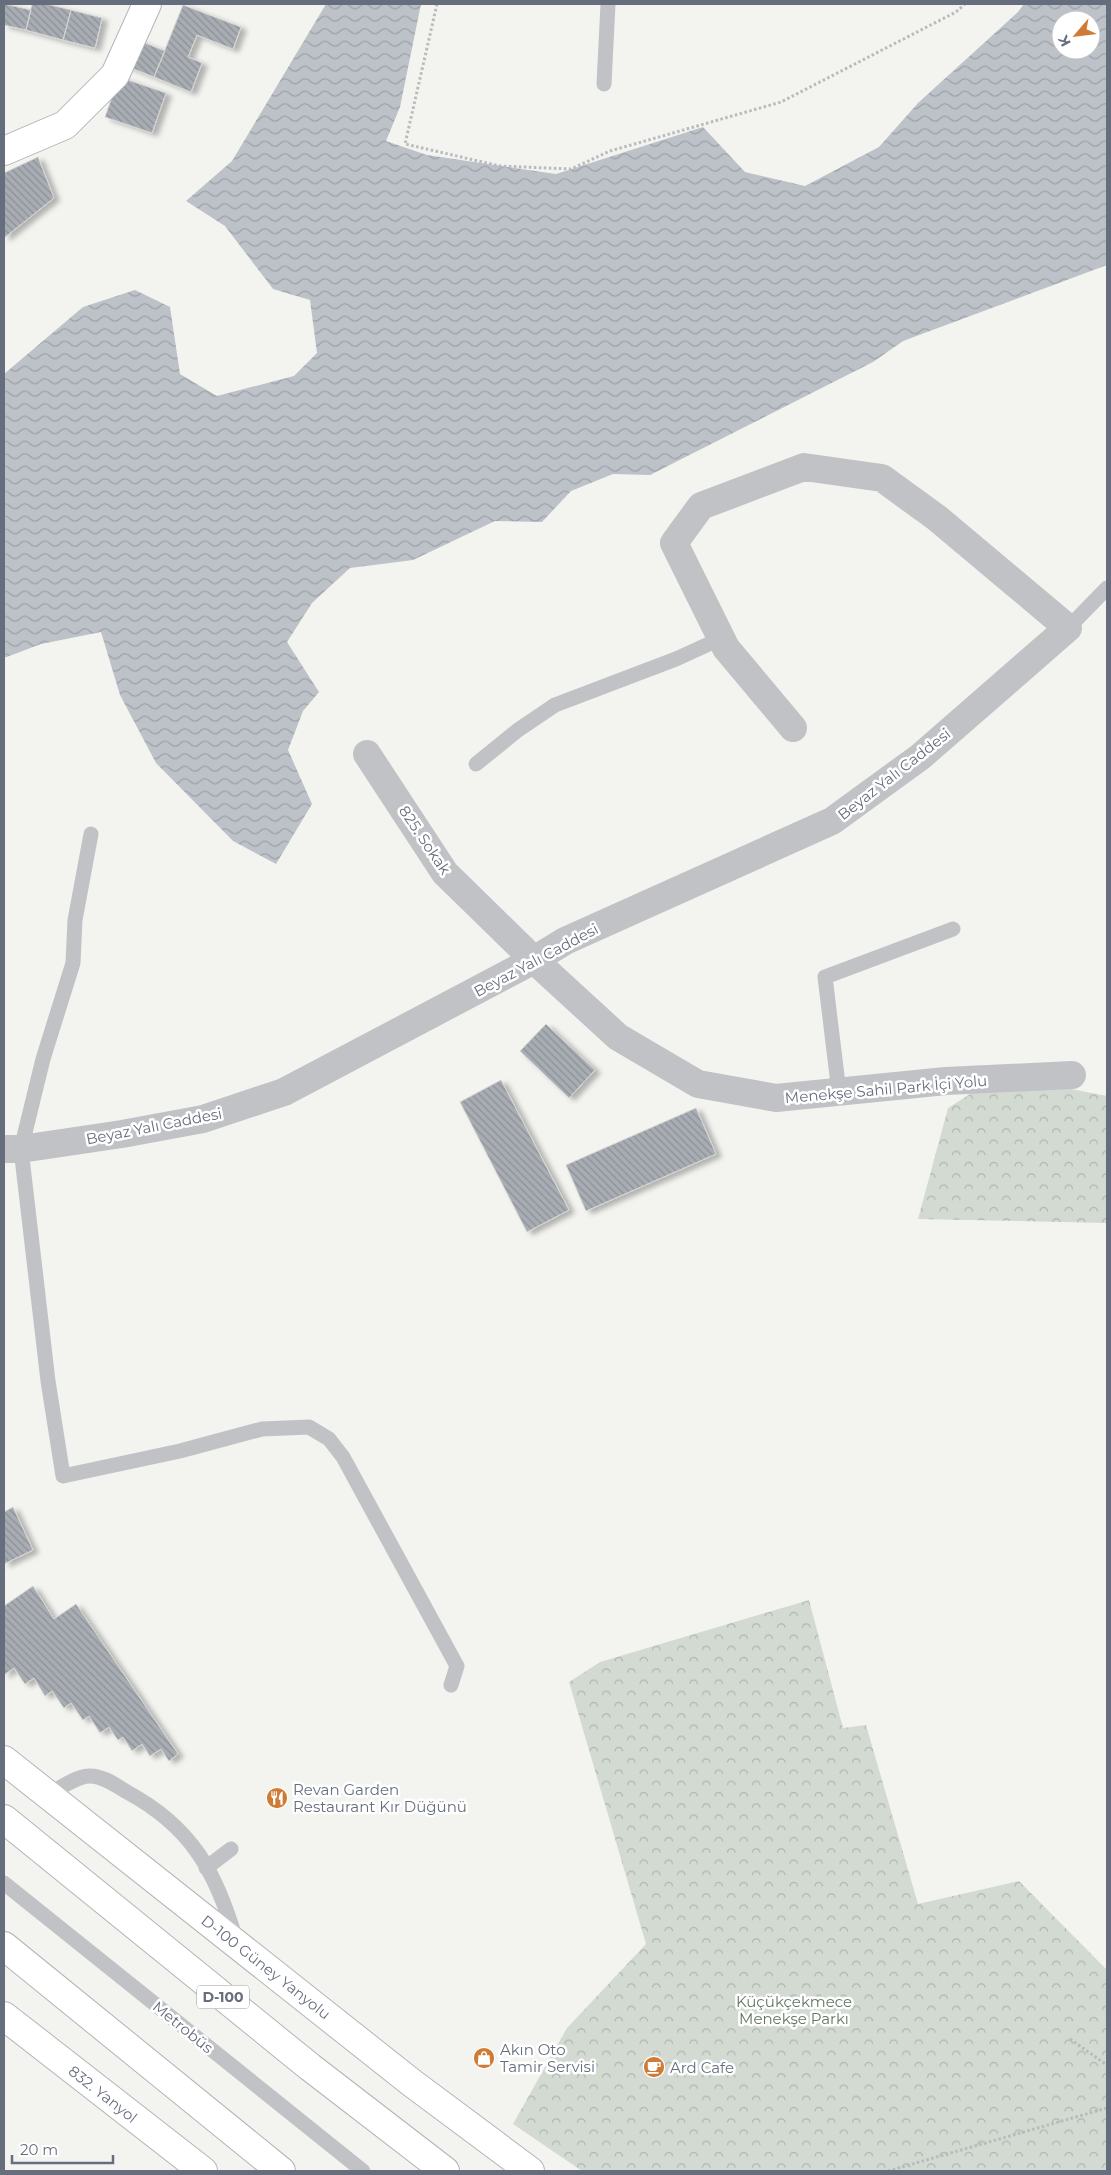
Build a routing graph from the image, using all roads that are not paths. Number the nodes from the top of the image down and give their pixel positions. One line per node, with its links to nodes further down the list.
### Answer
1 (147, 4): 4 (main road)
2 (608, 4): 3 (lane)
3 (604, 84)
4 (4, 151)
5 (1107, 588): 6 (lane)
6 (1068, 628): 7 (street); 13 (street, Beyaz Yalı Caddesi)
7 (722, 638): 8 (street); 10 (lane)
8 (793, 728)
9 (367, 754): 13 (street, 825. Sokak)
10 (476, 764)
11 (91, 834): 16 (lane)
12 (953, 929): 15 (lane)
13 (534, 960): 15 (street, Menekşe Sahil Park İçi Yolu); 16 (street, Beyaz Yalı Caddesi)
14 (1072, 1075): 15 (street, Menekşe Sahil Park İçi Yolu)
15 (840, 1092)
16 (13, 1149): 17 (lane)
17 (451, 1685)
18 (4, 1760): 19 (main road, D-100 Güney Yanyolu)
19 (48, 1795): 22 (lane); 24 (main road, D-100 Güney Yanyolu)
20 (4, 1819): 30 (main road, D-100)
21 (231, 1849): 22 (lane)
22 (206, 1868): 24 (lane)
23 (4, 1883): 29 (lane, Metrobüs)
24 (237, 1944): 31 (main road, D-100 Güney Yanyolu)
25 (4, 1946): 28 (main road)
26 (4, 2016): 27 (main road, 832. Yanyol)
27 (203, 2171)
28 (281, 2171)
29 (363, 2171)
30 (445, 2171)
31 (530, 2171)

